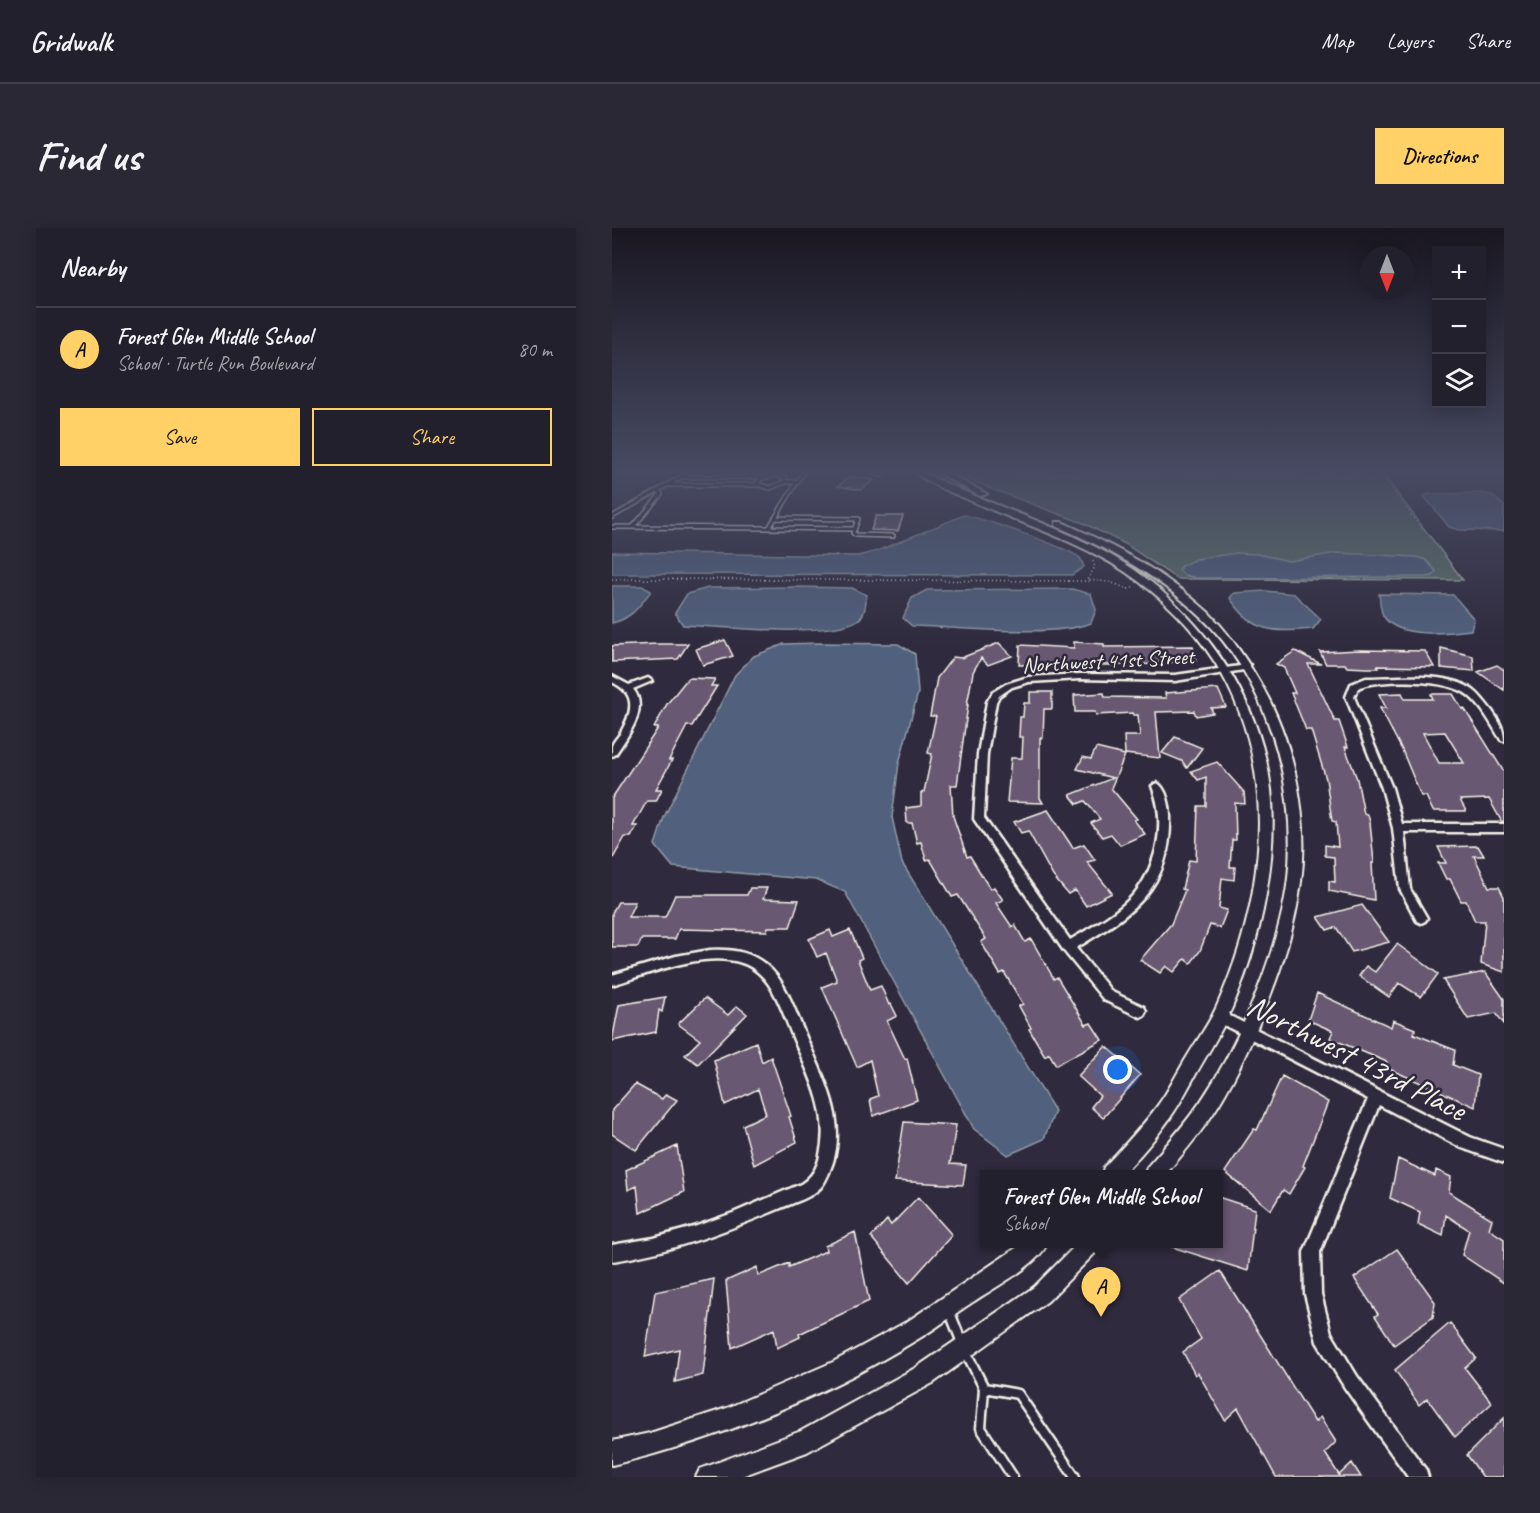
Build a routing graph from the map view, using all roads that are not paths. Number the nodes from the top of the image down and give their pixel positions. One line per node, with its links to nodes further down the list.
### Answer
1 (853, 531): 4 (lane)
2 (1054, 531): 6 (street)
3 (1077, 531): 5 (street)
4 (893, 536)
5 (1247, 667): 6 (street, Northwest 41st Street); 20 (street)
6 (1226, 670): 16 (street, Northwest 41st Street); 19 (street)
7 (612, 679): 9 (street)
8 (648, 681): 9 (street)
9 (628, 688): 11 (street)
10 (1504, 738): 13 (street)
11 (612, 753)
12 (1157, 786): 16 (street)
13 (1398, 828): 14 (street); 15 (street)
14 (1504, 828)
15 (1421, 918)
16 (1068, 947): 18 (street)
17 (612, 980): 27 (street)
18 (1140, 1011)
19 (1220, 1017): 20 (street, Northwest 43rd Place); 23 (street)
20 (1249, 1031): 21 (street, Northwest 43rd Place); 24 (street)
21 (1375, 1098): 22 (street, Northwest 43rd Place); 35 (street)
22 (1504, 1156)
23 (1114, 1170)
24 (1157, 1170)
25 (1032, 1248): 28 (street)
26 (1086, 1248): 29 (street)
27 (612, 1253)
28 (947, 1306): 29 (lane); 31 (street)
29 (964, 1348): 30 (lane); 32 (street)
30 (984, 1388): 33 (lane); 34 (lane)
31 (612, 1453)
32 (708, 1477)
33 (1013, 1477)
34 (1075, 1477)
35 (1419, 1477)

